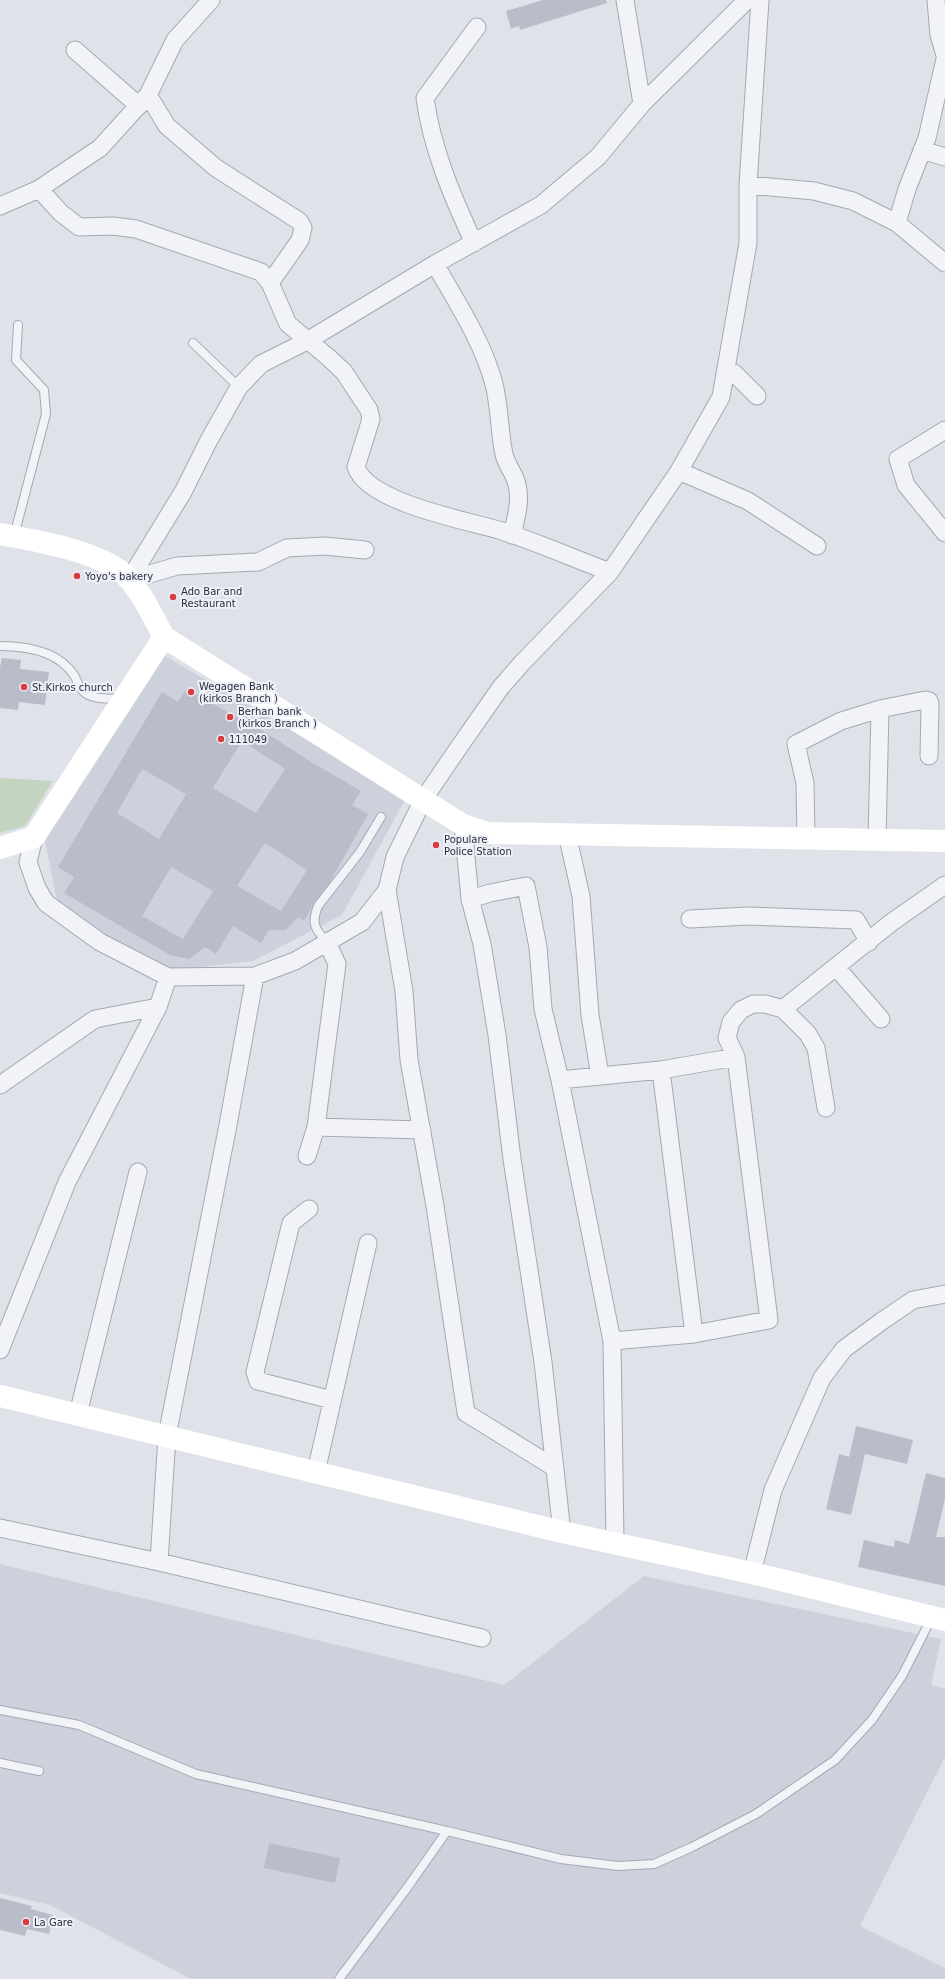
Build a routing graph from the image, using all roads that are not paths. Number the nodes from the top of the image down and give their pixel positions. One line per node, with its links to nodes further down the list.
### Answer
1 (211, 0): 10 (street)
2 (625, 0): 11 (street)
3 (747, 0): 11 (street)
4 (760, 0): 14 (street)
5 (936, 0): 8 (street)
6 (477, 27): 18 (street)
7 (75, 50): 10 (street)
8 (945, 55)
9 (945, 59): 12 (street)
10 (143, 100): 15 (street); 21 (street)
11 (642, 104): 18 (street)
12 (922, 150): 13 (street); 17 (street)
13 (945, 157)
14 (748, 185): 17 (street); 25 (street)
15 (39, 189): 16 (street); 21 (street)
16 (0, 206)
17 (897, 222): 19 (street)
18 (474, 243): 20 (street)
19 (945, 263)
20 (436, 264): 23 (street); 32 (street)
21 (270, 283): 23 (street)
22 (18, 325): 31 (lane)
23 (307, 341): 26 (street); 32 (street)
24 (193, 343): 26 (lane)
25 (726, 372): 27 (street); 29 (street)
26 (239, 387): 36 (street)
27 (757, 396)
28 (945, 430): 30 (street)
29 (679, 471): 33 (street); 35 (street)
30 (945, 533)
31 (7, 535): 36 (street)
32 (512, 535): 35 (street)
33 (817, 546)
34 (365, 550): 36 (street)
35 (610, 572): 42 (street)
36 (129, 580): 37 (street)
37 (164, 637): 39 (street); 42 (street)
38 (0, 646): 39 (lane)
39 (123, 699): 46 (street)
40 (880, 709): 41 (street); 47 (street); 48 (street)
41 (929, 756)
42 (423, 800): 44 (street); 52 (street)
43 (381, 817): 55 (lane)
44 (463, 825): 45 (street); 53 (street)
45 (567, 834): 47 (street); 65 (street)
46 (34, 837): 50 (street); 59 (street)
47 (806, 838): 48 (street)
48 (877, 840): 49 (street)
49 (945, 841)
50 (0, 848)
51 (945, 886): 56 (street)
52 (388, 890): 55 (street); 70 (street)
53 (470, 899): 66 (street); 83 (street)
54 (690, 919): 56 (street)
55 (327, 942): 58 (street); 69 (street)
56 (868, 942): 57 (street)
57 (836, 967): 61 (street); 62 (street)
58 (255, 976): 59 (street); 82 (street)
59 (168, 977): 60 (street)
60 (158, 1007): 67 (street); 78 (street)
61 (784, 1009): 63 (street); 68 (street)
62 (881, 1019)
63 (736, 1057): 64 (street); 76 (street)
64 (661, 1070): 65 (street); 76 (street)
65 (600, 1076): 66 (street)
66 (560, 1080): 77 (street)
67 (0, 1085)
68 (826, 1108)
69 (316, 1128): 70 (street); 71 (street)
70 (422, 1130): 83 (street)
71 (307, 1156)
72 (138, 1172): 81 (street)
73 (309, 1209): 80 (street)
74 (368, 1243): 80 (street)
75 (945, 1294): 89 (street)
76 (694, 1334): 77 (street)
77 (612, 1341): 87 (street)
78 (0, 1350)
79 (0, 1396): 81 (street)
80 (332, 1400): 84 (street)
81 (78, 1414): 82 (street)
82 (167, 1436): 84 (street); 88 (street)
83 (555, 1468): 86 (street)
84 (316, 1472): 86 (street)
85 (0, 1528): 88 (street)
86 (562, 1532): 87 (street)
87 (615, 1542): 89 (street)
88 (159, 1562): 91 (street)
89 (752, 1573): 90 (street)
90 (938, 1618): 95 (lane)
91 (482, 1638)
92 (0, 1710): 95 (lane)
93 (0, 1763): 94 (lane)
94 (39, 1771)
95 (447, 1832): 96 (lane)
96 (338, 1979)

